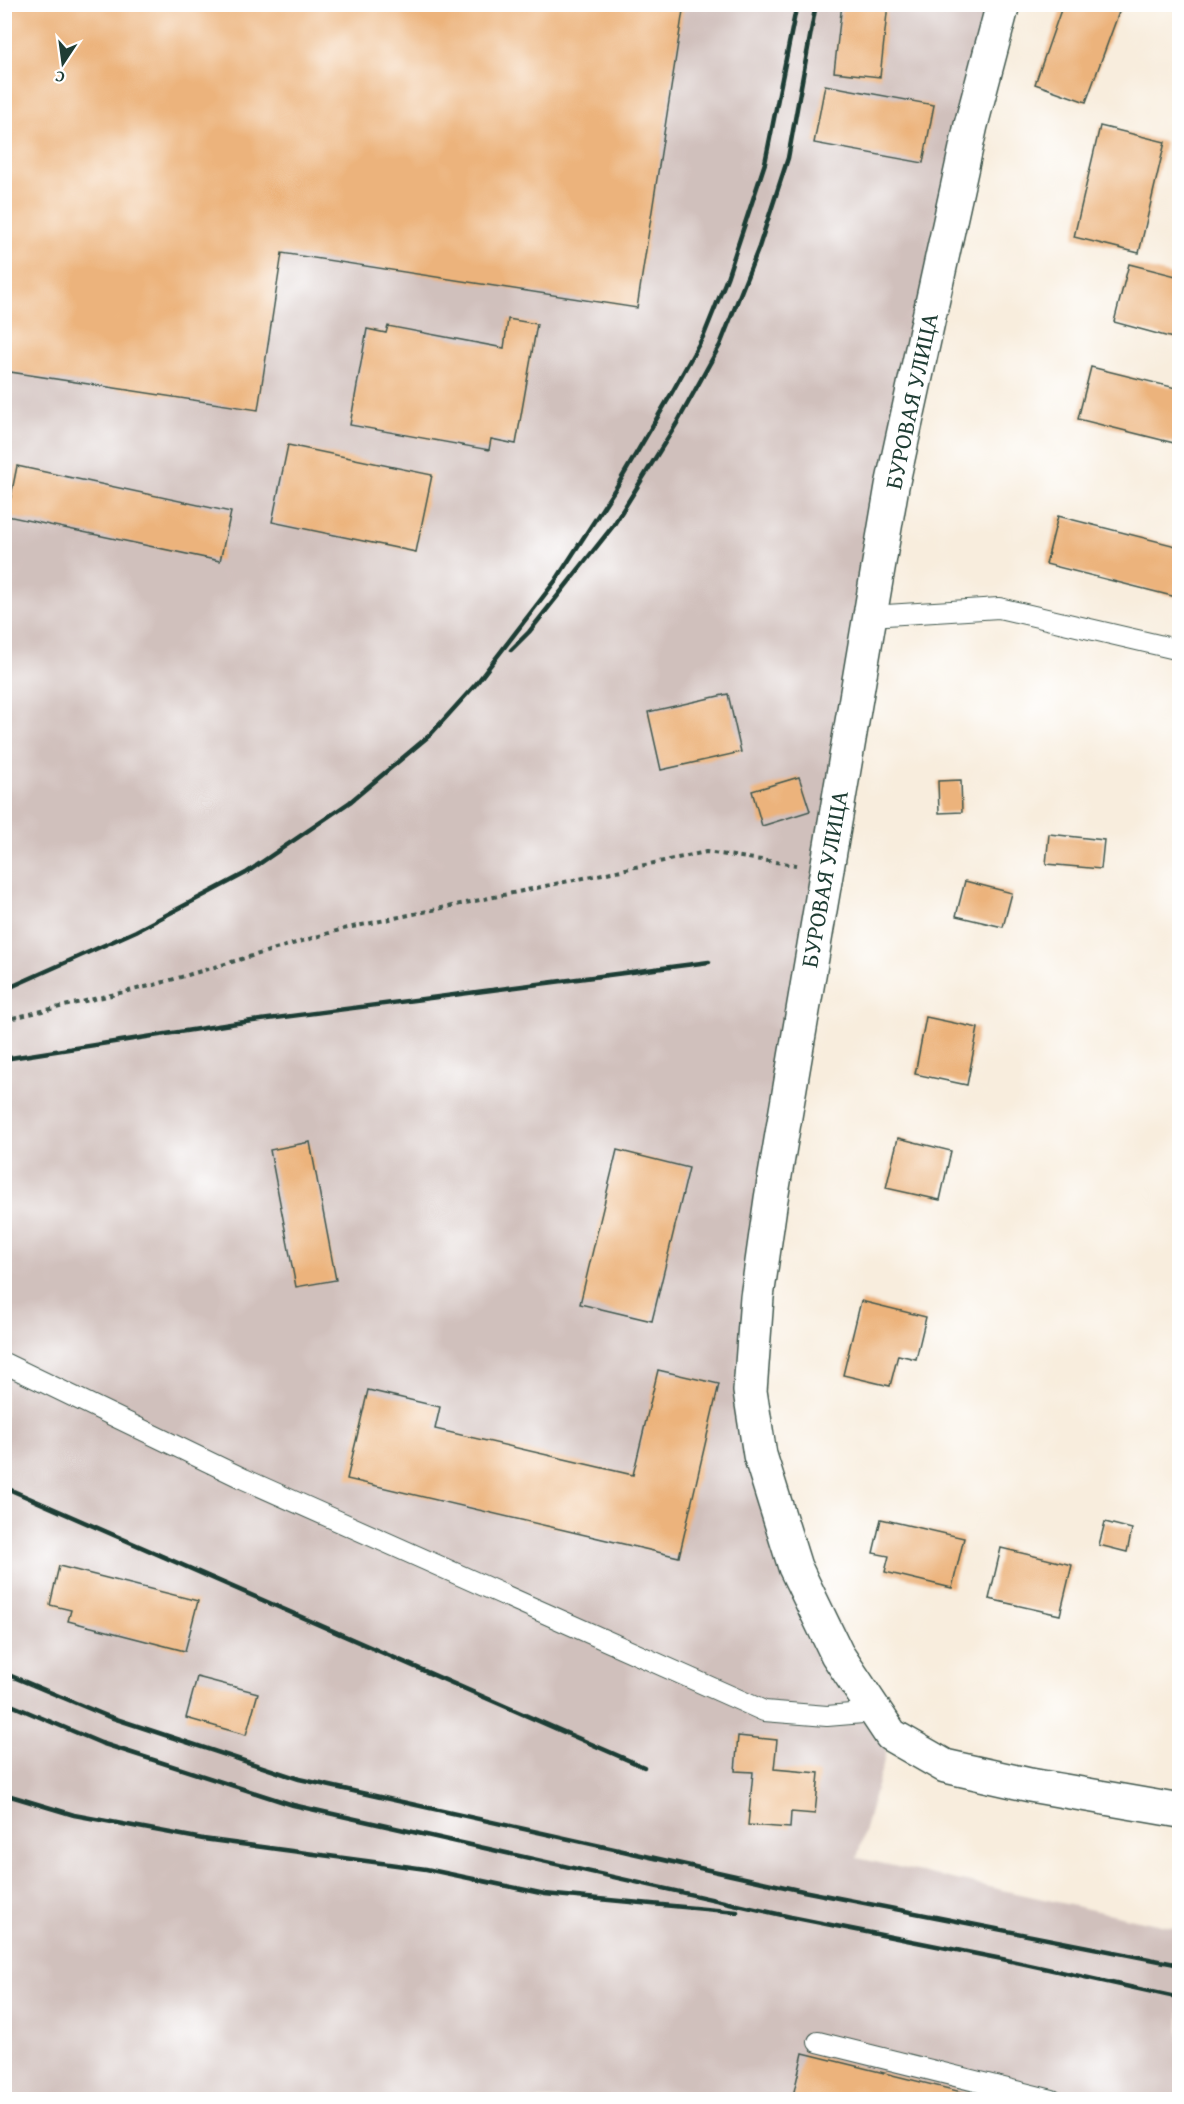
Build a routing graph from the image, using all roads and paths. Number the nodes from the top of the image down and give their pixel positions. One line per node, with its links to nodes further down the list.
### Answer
1 (1003, 4): 2 (street, БУРОВАЯ УЛИЦА)
2 (870, 616): 3 (lane); 4 (street, БУРОВАЯ УЛИЦА)
3 (1179, 650)
4 (826, 870): 5 (path); 7 (street, БУРОВАЯ УЛИЦА)
5 (4, 1020)
6 (4, 1363): 7 (lane)
7 (883, 1723): 8 (street)
8 (1179, 1811)
9 (818, 2042): 10 (lane)
10 (1052, 2100)

